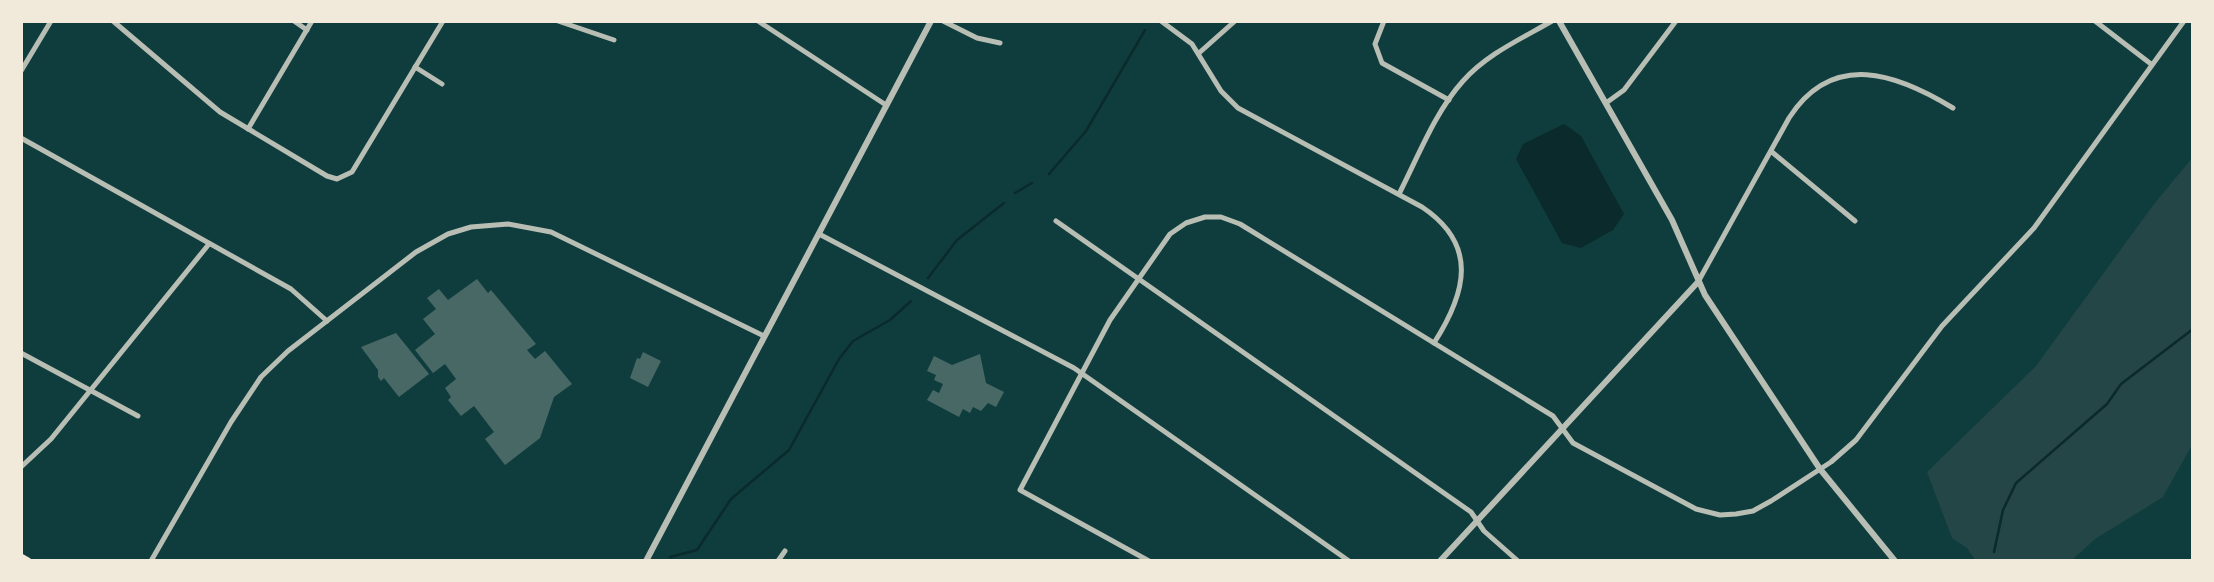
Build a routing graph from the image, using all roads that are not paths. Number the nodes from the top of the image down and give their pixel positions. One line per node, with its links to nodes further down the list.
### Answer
1 (51, 21): 24 (street)
2 (113, 21): 30 (street)
3 (294, 21): 18 (street)
4 (312, 21): 18 (street)
5 (443, 21): 23 (street)
6 (558, 21): 19 (street)
7 (758, 21): 28 (street)
8 (931, 21): 28 (street)
9 (943, 21): 20 (street)
10 (1161, 21): 21 (street)
11 (1235, 21): 21 (street)
12 (1384, 21): 26 (street)
13 (1552, 21): 26 (street)
14 (1559, 21): 27 (street)
15 (1676, 21): 27 (street)
16 (2095, 21): 22 (street)
17 (2184, 21): 22 (street)
18 (307, 30): 30 (street)
19 (614, 40)
20 (1000, 43)
21 (1199, 53): 33 (street)
22 (2151, 64): 49 (street)
23 (415, 67): 25 (street); 30 (street)
24 (21, 71)
25 (442, 84)
26 (1449, 100): 33 (street)
27 (1606, 103): 39 (street)
28 (887, 105): 36 (street)
29 (1953, 108): 32 (street)
30 (248, 129)
31 (21, 138): 37 (street)
32 (1772, 152): 35 (street); 39 (street)
33 (1398, 194): 42 (street)
34 (1056, 221): 38 (street)
35 (1855, 221)
36 (818, 234): 41 (street); 44 (street)
37 (209, 244): 40 (street); 45 (street)
38 (1138, 278): 42 (street); 44 (street); 50 (street)
39 (1698, 282): 47 (street); 49 (street)
40 (327, 321): 41 (street); 54 (street)
41 (764, 336): 55 (street)
42 (1434, 343): 47 (street)
43 (21, 353): 45 (street)
44 (1081, 373): 57 (street); 58 (street)
45 (90, 391): 46 (street); 48 (street)
46 (138, 416)
47 (1562, 429): 49 (street); 50 (street)
48 (21, 467)
49 (1820, 469): 61 (street)
50 (1477, 521): 59 (street); 60 (street)
51 (785, 551): 56 (street)
52 (21, 557): 53 (main road)
53 (28, 561)
54 (151, 561)
55 (646, 561)
56 (778, 561)
57 (1149, 561)
58 (1349, 561)
59 (1440, 561)
60 (1518, 561)
61 (1895, 561)

